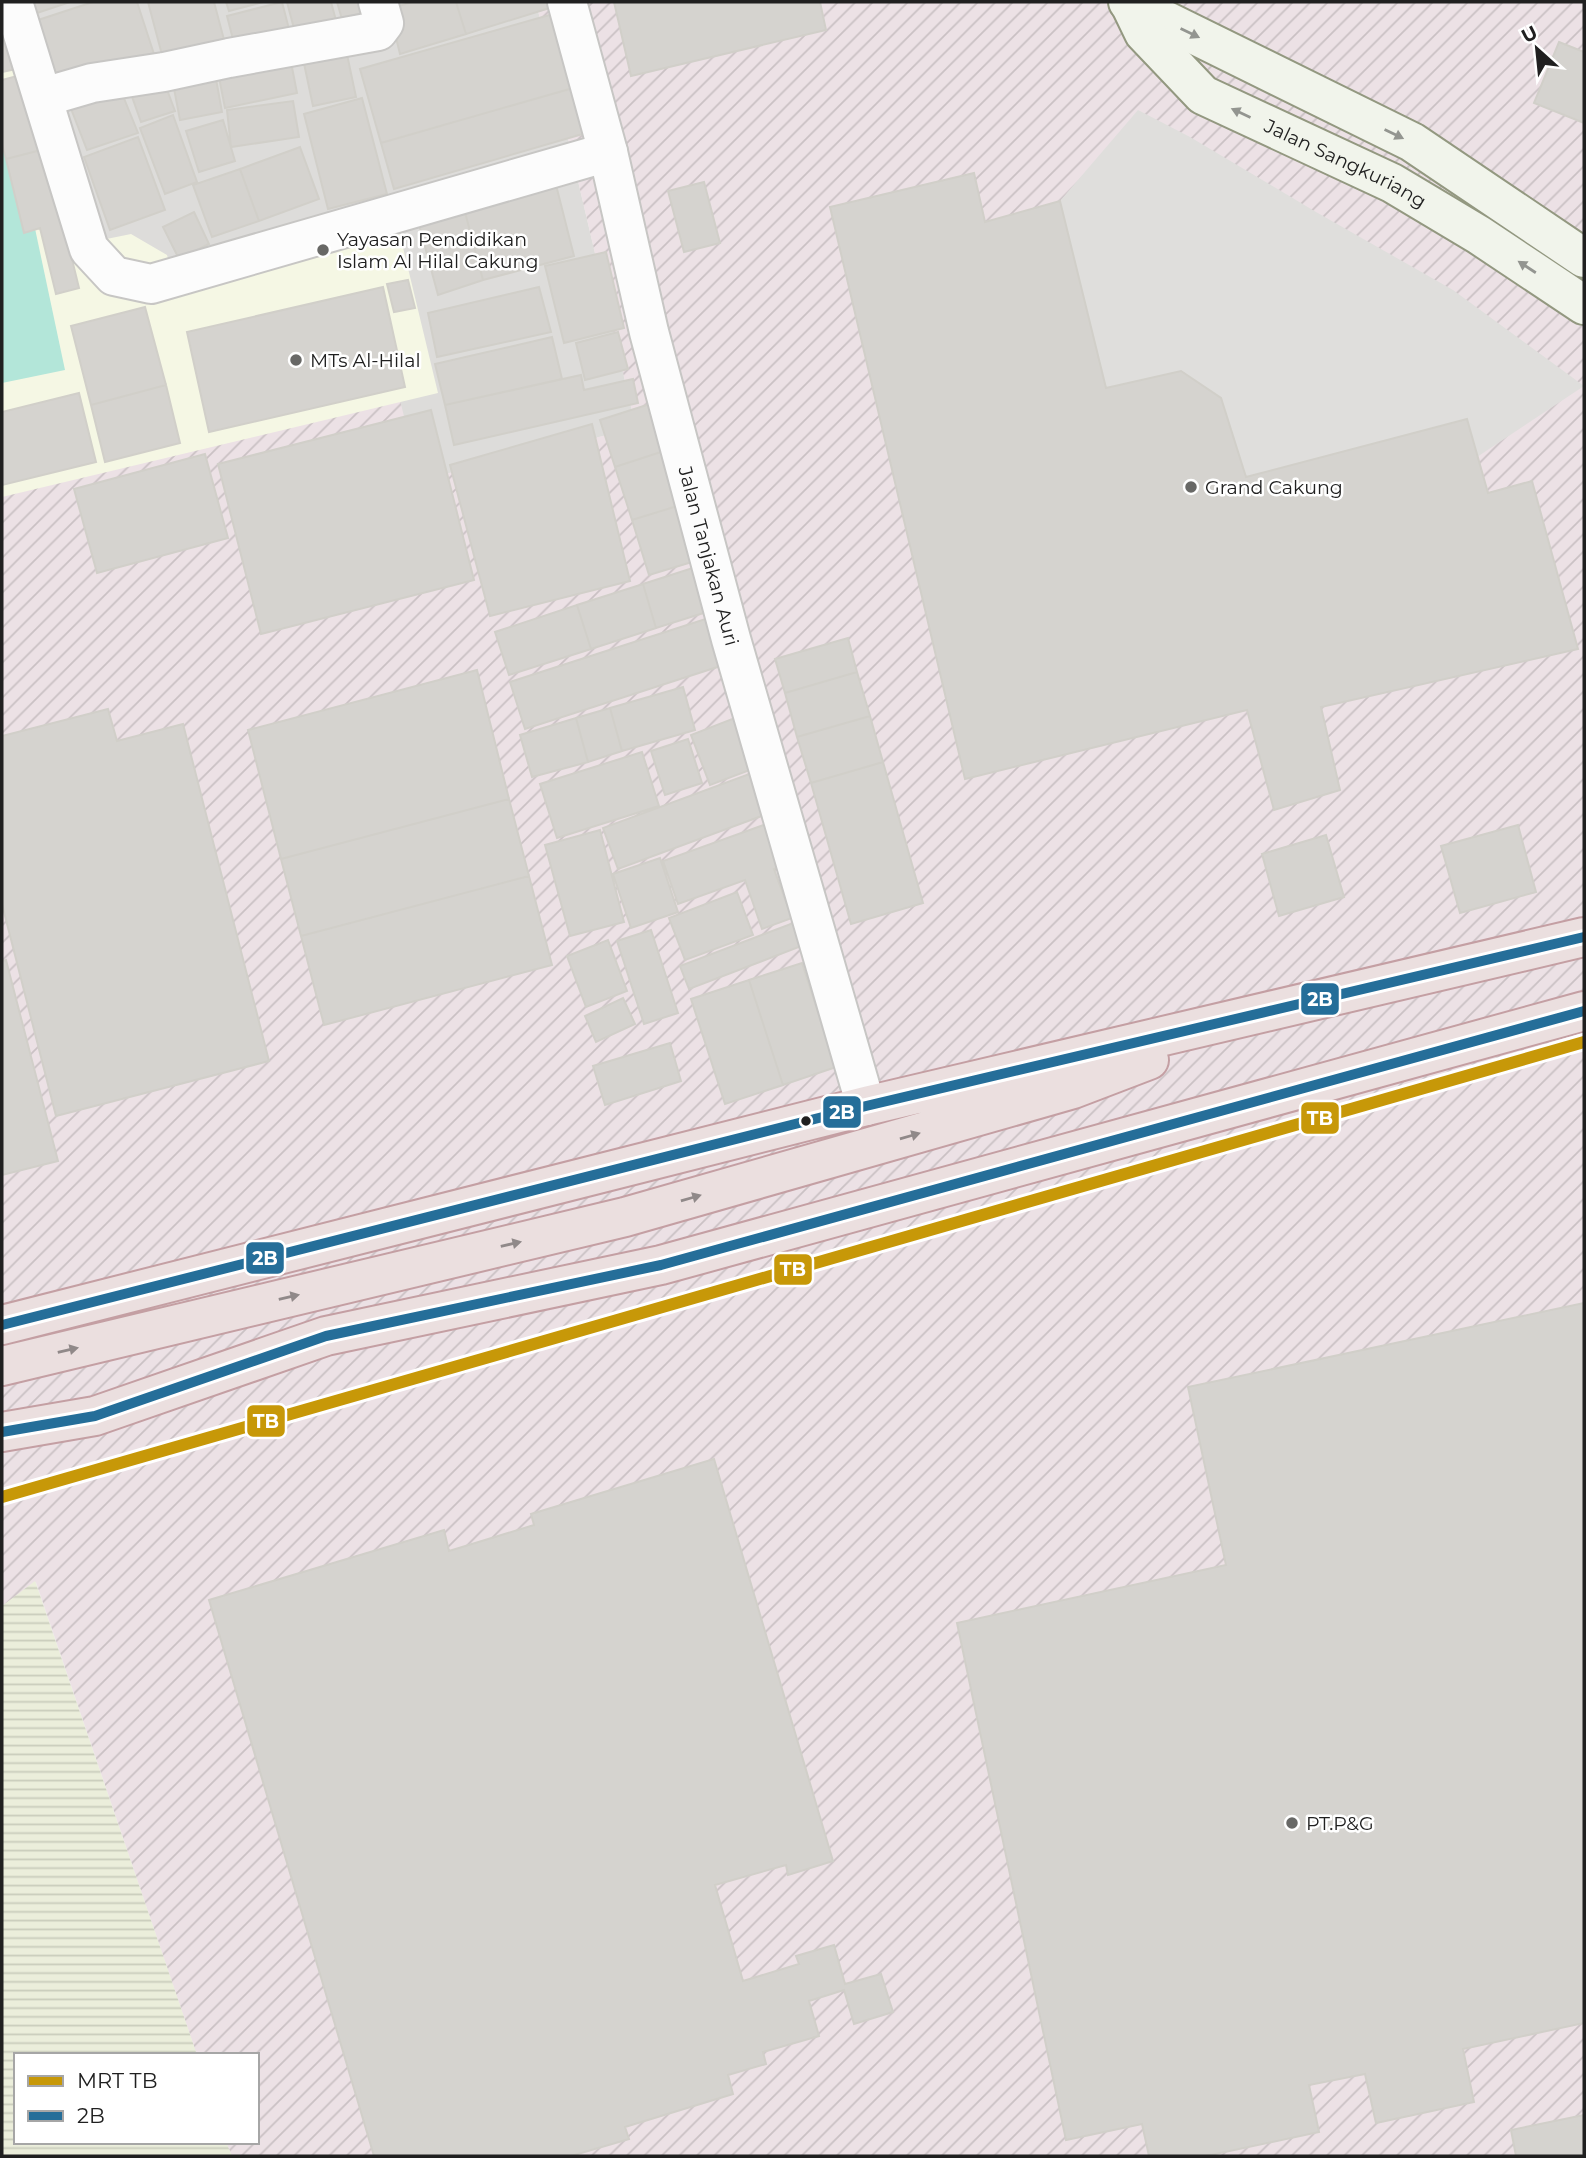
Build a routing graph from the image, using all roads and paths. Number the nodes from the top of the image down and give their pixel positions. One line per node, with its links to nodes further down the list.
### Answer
1 (13, 2): 5 (street)
2 (378, 2): 5 (street)
3 (567, 2): 6 (street, Jalan Tanjakan Auri)
4 (1128, 2): 7 (street, Jalan Sangkuriang, one-way to 7); 8 (street, Jalan Sangkuriang, one-way to 4)
5 (44, 97): 6 (street)
6 (608, 152): 12 (street, Jalan Tanjakan Auri)
7 (1584, 258)
8 (1584, 305)
9 (1584, 937): 10 (highway)
10 (1297, 1005): 12 (highway); 14 (highway, one-way to 10)
11 (1584, 1011): 15 (highway)
12 (866, 1106): 13 (highway)
13 (2, 1325)
14 (2, 1366)
15 (2, 1432)

